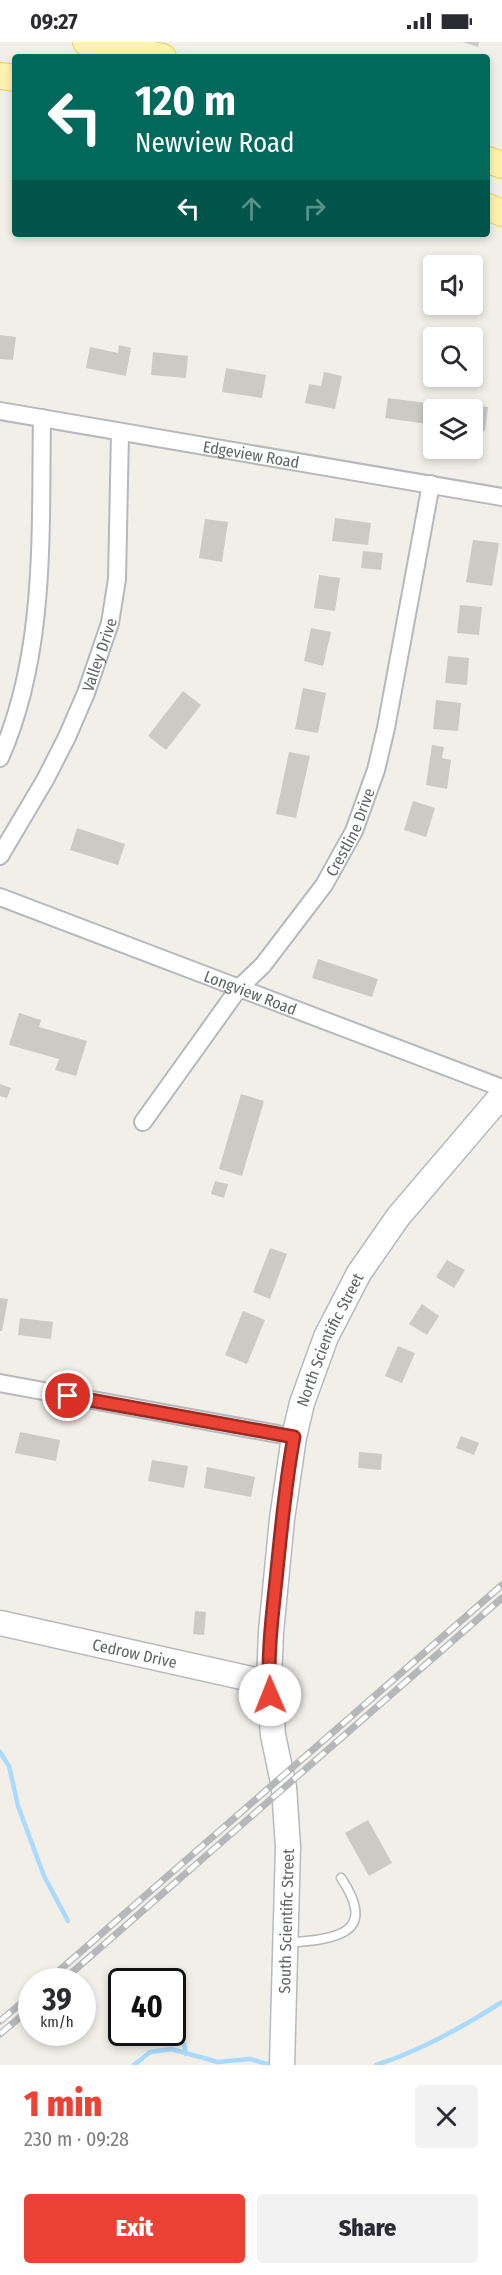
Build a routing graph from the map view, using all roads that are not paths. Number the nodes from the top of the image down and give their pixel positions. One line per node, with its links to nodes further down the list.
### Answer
1 (86, 42): 2 (main road)
2 (147, 54)
3 (0, 411): 4 (street, Edgeview Road)
4 (42, 418): 5 (street, Edgeview Road); 8 (street)
5 (120, 432): 6 (street, Edgeview Road); 9 (street, Valley Drive)
6 (431, 484): 7 (street, Edgeview Road); 11 (street, Crestline Drive)
7 (502, 497)
8 (0, 758)
9 (0, 856)
10 (0, 897): 11 (street, Longview Road)
11 (239, 988): 12 (street, Longview Road); 14 (street, Crestline Drive)
12 (502, 1088)
13 (502, 1095): 16 (street, North Scientific Street)
14 (143, 1122)
15 (0, 1383): 16 (street)
16 (294, 1437): 18 (street, North Scientific Street)
17 (0, 1623): 18 (street, Cedrow Drive)
18 (269, 1683): 19 (street, North Scientific Street)
19 (282, 1777): 21 (street, South Scientific Street)
20 (341, 1878): 21 (lane)
21 (286, 1943): 22 (street, South Scientific Street)
22 (283, 2062)

